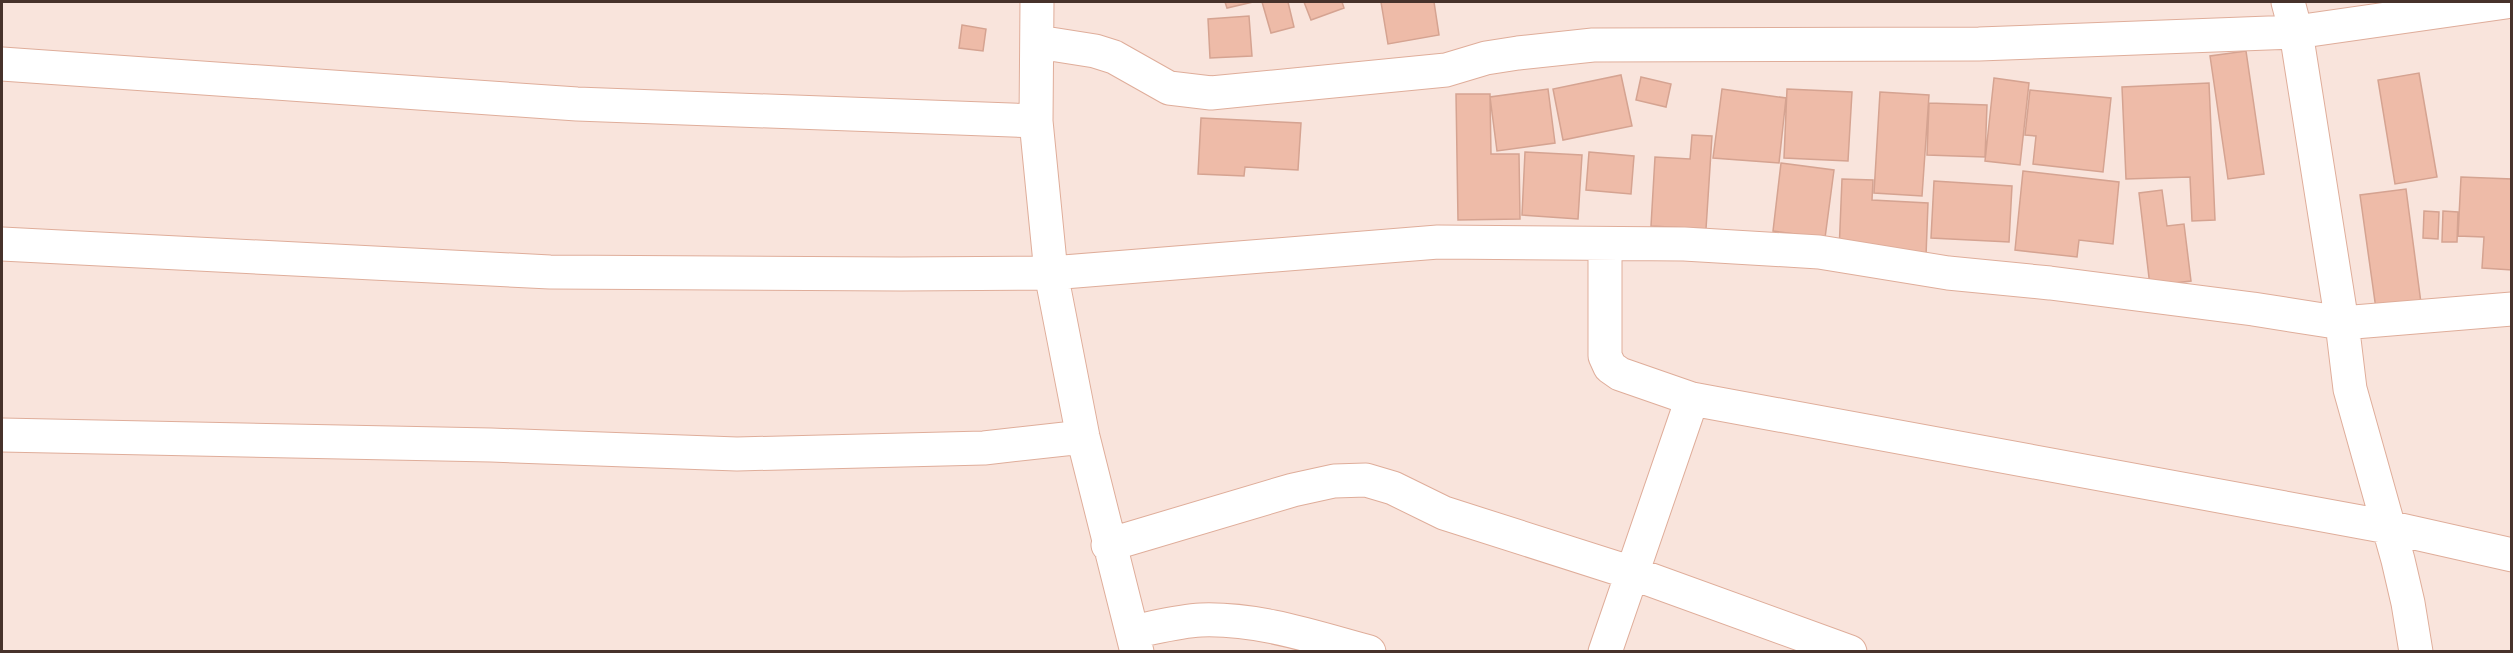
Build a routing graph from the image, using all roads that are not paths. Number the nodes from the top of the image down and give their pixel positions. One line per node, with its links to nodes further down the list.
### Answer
1 (1037, 2): 4 (street)
2 (2506, 2): 3 (street)
3 (2292, 16): 4 (street); 11 (street)
4 (1038, 42): 6 (street)
5 (2, 64): 6 (street)
6 (1036, 121): 9 (street)
7 (2, 244): 9 (street)
8 (1605, 244): 9 (street); 11 (street); 12 (street)
9 (1051, 273): 14 (street)
10 (2511, 309): 11 (street)
11 (2342, 323): 15 (street)
12 (1692, 399): 15 (street); 18 (street)
13 (2, 435): 14 (street)
14 (1083, 437): 16 (street)
15 (2388, 527): 17 (street); 23 (street)
16 (1108, 545): 18 (street); 19 (street)
17 (2511, 555)
18 (1632, 573): 21 (street); 22 (street)
19 (1134, 642): 20 (street)
20 (1369, 651)
21 (1605, 651)
22 (1850, 651)
23 (2416, 651)

